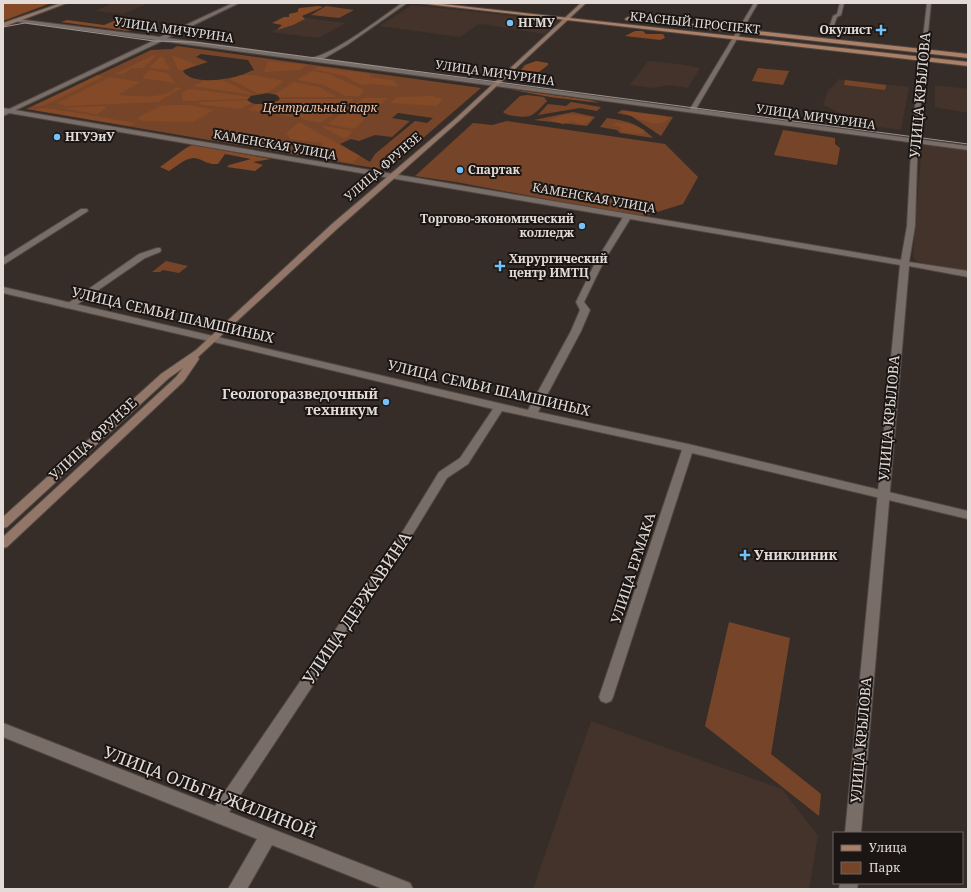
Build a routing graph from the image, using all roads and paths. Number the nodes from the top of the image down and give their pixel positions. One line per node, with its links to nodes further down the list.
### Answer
1 (65, 3): 14 (main road)
2 (237, 3): 18 (street)
3 (405, 3): 22 (street)
4 (420, 3): 13 (main road, КРАСНЫЙ ПРОСПЕКТ)
5 (584, 3): 10 (main road, УЛИЦА ФРУНЗЕ)
6 (756, 3): 17 (street)
7 (842, 3): 16 (street)
8 (929, 3): 20 (street, УЛИЦА КРЫЛОВА)
9 (566, 12): 10 (main road)
10 (573, 13): 11 (main road); 13 (main road, УЛИЦА ФРУНЗЕ)
11 (583, 14)
12 (625, 18): 17 (main road, КРАСНЫЙ ПРОСПЕКТ)
13 (566, 19): 19 (main road, КРАСНЫЙ ПРОСПЕКТ); 24 (main road, УЛИЦА ФРУНЗЕ)
14 (19, 20): 15 (main road); 18 (street, УЛИЦА МИЧУРИНА)
15 (3, 24)
16 (830, 27)
17 (741, 31): 19 (street); 20 (main road, КРАСНЫЙ ПРОСПЕКТ)
18 (161, 39): 22 (street, УЛИЦА МИЧУРИНА); 26 (street)
19 (736, 39): 20 (main road, КРАСНЫЙ ПРОСПЕКТ); 25 (street)
20 (923, 55): 21 (main road, КРАСНЫЙ ПРОСПЕКТ); 23 (main road, КРАСНЫЙ ПРОСПЕКТ); 27 (street, УЛИЦА КРЫЛОВА)
21 (968, 56)
22 (314, 60): 24 (street, УЛИЦА МИЧУРИНА)
23 (968, 64)
24 (495, 84): 25 (street, УЛИЦА МИЧУРИНА); 29 (main road, УЛИЦА ФРУНЗЕ)
25 (692, 111): 27 (street, УЛИЦА МИЧУРИНА)
26 (5, 112): 29 (street, КАМЕНСКАЯ УЛИЦА)
27 (914, 141): 28 (street, УЛИЦА МИЧУРИНА); 34 (street, УЛИЦА КРЫЛОВА)
28 (968, 148)
29 (391, 177): 31 (street, КАМЕНСКАЯ УЛИЦА); 38 (main road, УЛИЦА ФРУНЗЕ)
30 (84, 211): 33 (street)
31 (628, 216): 34 (street, КАМЕНСКАЯ УЛИЦА); 41 (street)
32 (157, 250): 37 (street)
33 (3, 262)
34 (905, 263): 35 (street, КАМЕНСКАЯ УЛИЦА); 43 (street, УЛИЦА КРЫЛОВА)
35 (968, 274)
36 (3, 290): 37 (street, УЛИЦА СЕМЬИ ШАМШИНЫХ)
37 (69, 306): 38 (street, УЛИЦА СЕМЬИ ШАМШИНЫХ)
38 (213, 339): 39 (main road, УЛИЦА ФРУНЗЕ); 40 (street, УЛИЦА СЕМЬИ ШАМШИНЫХ)
39 (199, 352): 45 (main road, УЛИЦА ФРУНЗЕ); 46 (main road, УЛИЦА ФРУНЗЕ)
40 (499, 406): 41 (street, УЛИЦА СЕМЬИ ШАМШИНЫХ); 49 (street, УЛИЦА ДЕРЖАВИНА)
41 (532, 413): 42 (street, УЛИЦА СЕМЬИ ШАМШИНЫХ)
42 (688, 448): 43 (street, УЛИЦА СЕМЬИ ШАМШИНЫХ); 47 (street, УЛИЦА ЕРМАКА)
43 (882, 495): 44 (street, УЛИЦА СЕМЬИ ШАМШИНЫХ); 50 (street, УЛИЦА КРЫЛОВА)
44 (968, 515)
45 (3, 524)
46 (3, 544)
47 (606, 697)
48 (3, 730): 49 (street, УЛИЦА ОЛЬГИ ЖИЛИНОЙ)
49 (218, 815): 51 (street, УЛИЦА ОЛЬГИ ЖИЛИНОЙ)
50 (853, 832)
51 (268, 835): 52 (street); 53 (street, УЛИЦА ОЛЬГИ ЖИЛИНОЙ)
52 (237, 889)
53 (404, 889)

